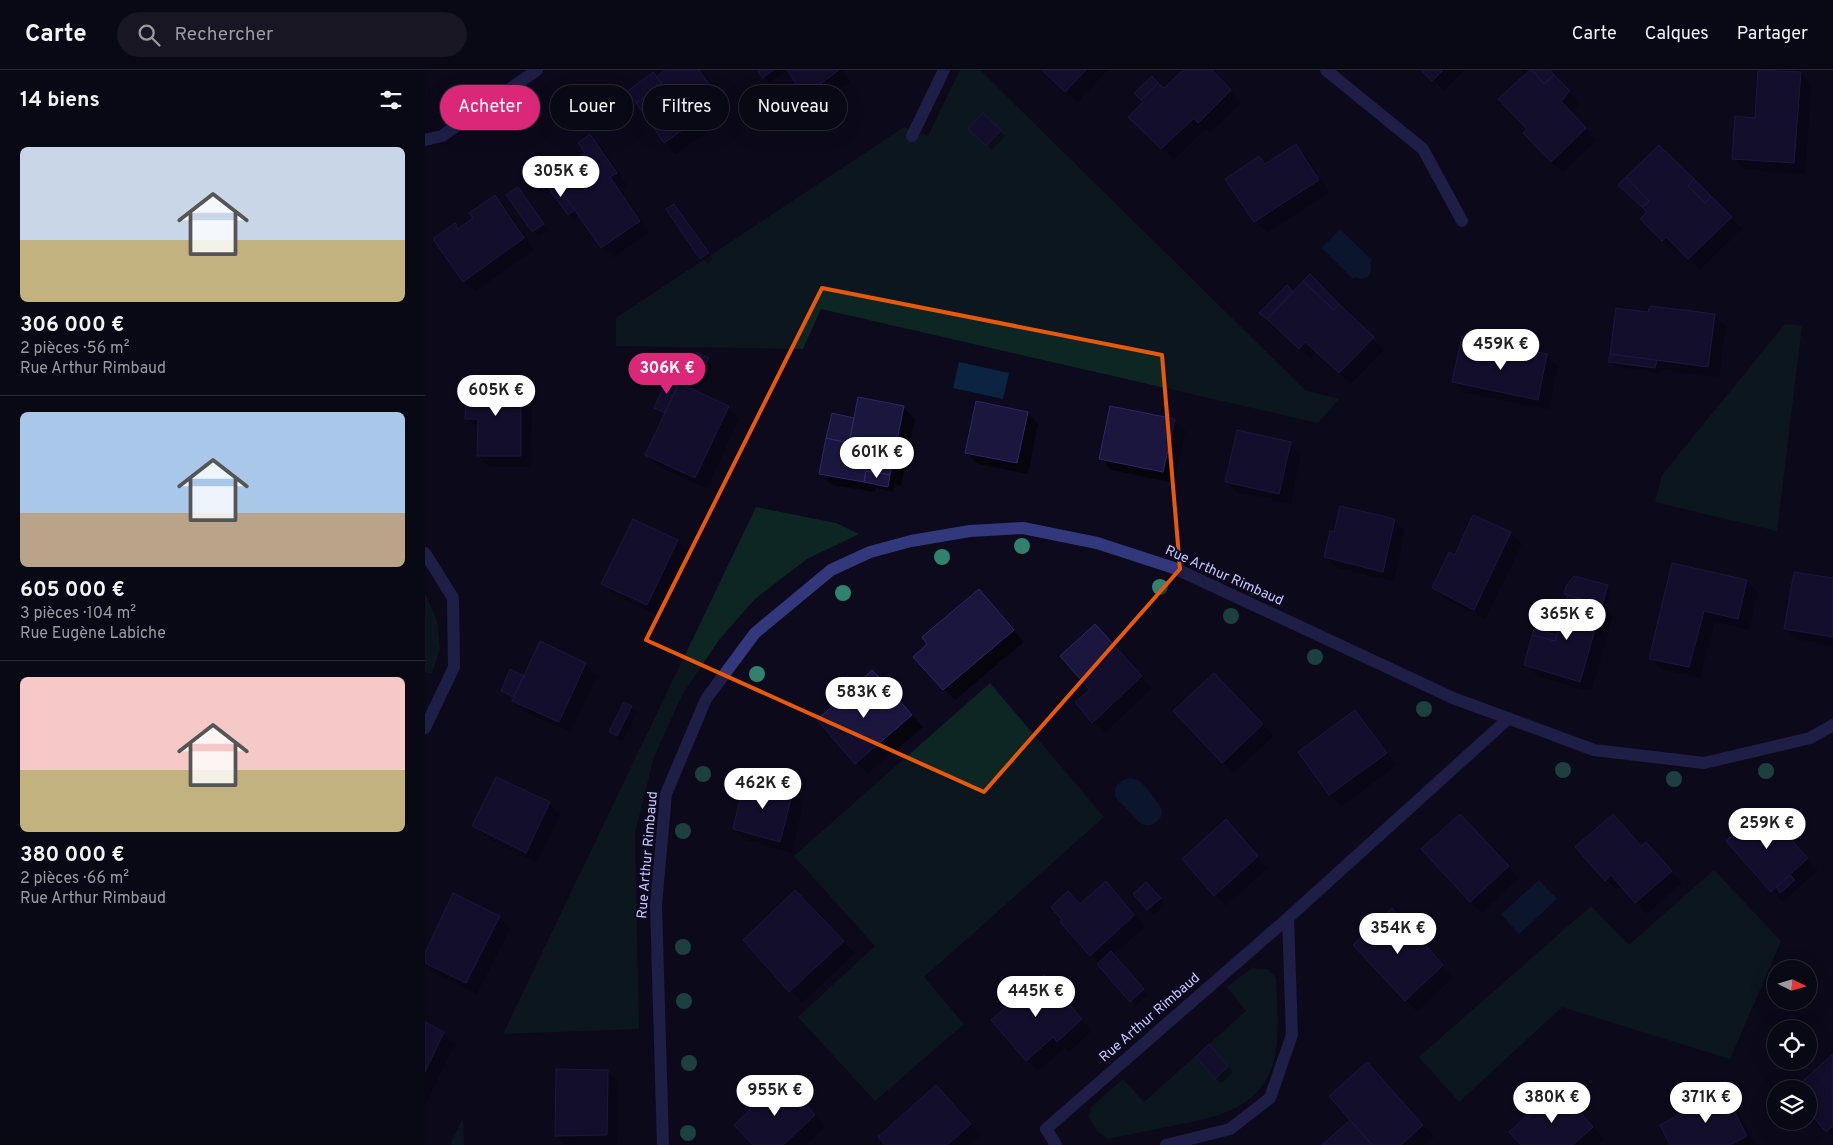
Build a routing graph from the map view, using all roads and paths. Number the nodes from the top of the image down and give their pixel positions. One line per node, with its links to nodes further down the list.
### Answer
1 (537, 70): 5 (street)
2 (945, 70): 4 (street)
3 (1326, 70): 6 (street)
4 (912, 136)
5 (425, 140)
6 (1462, 221)
7 (425, 553): 10 (street)
8 (1509, 718): 9 (street, Rue Arthur Rimbaud); 11 (street, Rue Arthur Rimbaud); 12 (street, Rue Arthur Rimbaud)
9 (1833, 726)
10 (425, 728)
11 (1288, 918): 13 (street, Rue Arthur Rimbaud); 14 (street)
12 (663, 1145)
13 (1056, 1145)
14 (1166, 1145)

